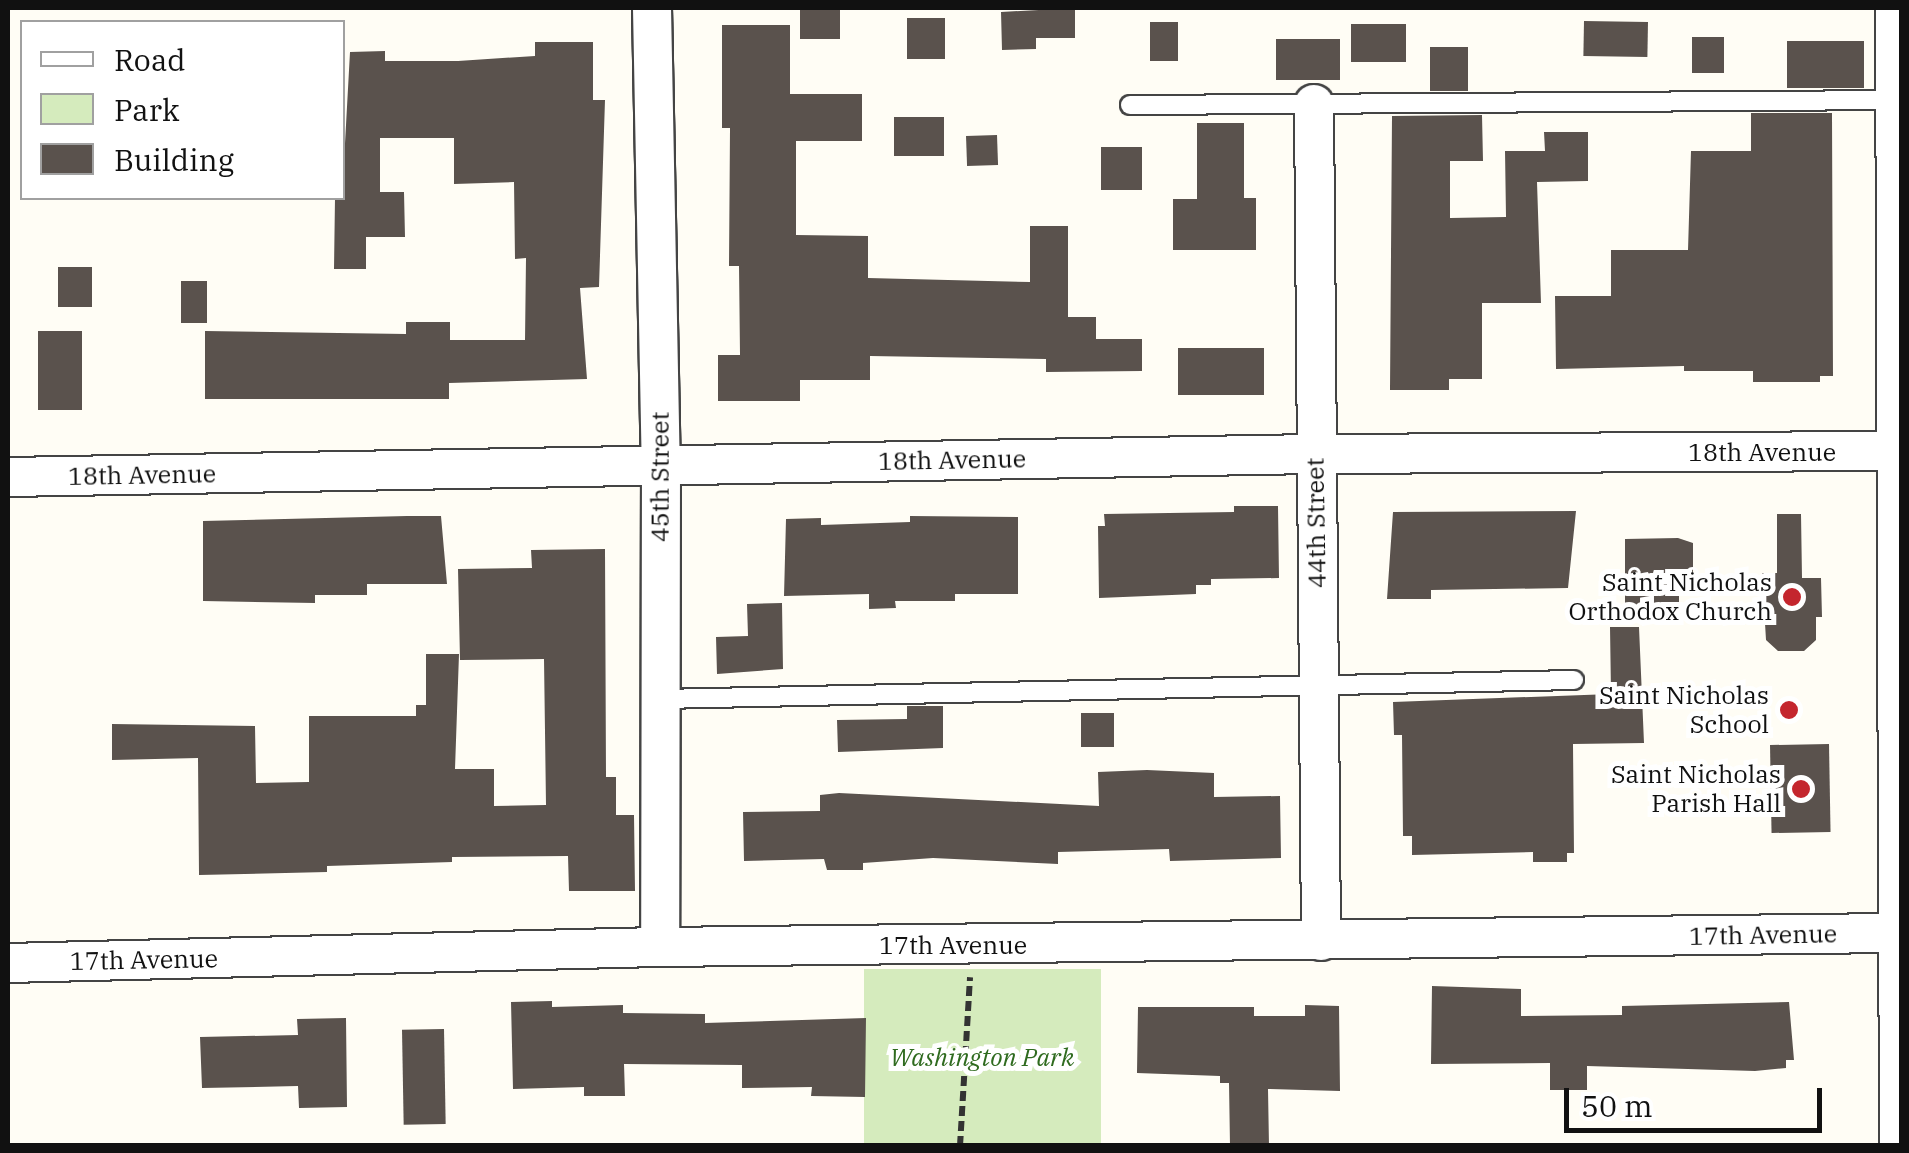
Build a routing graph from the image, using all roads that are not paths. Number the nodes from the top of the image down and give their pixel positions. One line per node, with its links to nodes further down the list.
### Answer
1 (652, 8): 9 (street, 45th Street)
2 (1895, 8): 3 (street)
3 (1898, 89): 4 (lane); 6 (street)
4 (1314, 104): 5 (lane); 8 (street, 44th Street)
5 (1130, 105)
6 (1900, 362): 7 (street)
7 (1897, 451): 8 (street, 18th Avenue); 14 (street)
8 (1316, 454): 9 (street, 18th Avenue); 12 (street, 44th Street)
9 (661, 466): 10 (street, 18th Avenue); 13 (street, 45th Street)
10 (8, 477)
11 (1574, 680): 12 (lane)
12 (1318, 687): 13 (lane); 15 (street, 44th Street)
13 (660, 699): 16 (street, 45th Street)
14 (1900, 933): 15 (street, 17th Avenue); 18 (street)
15 (1321, 941): 16 (street, 17th Avenue)
16 (660, 947): 17 (street, 17th Avenue)
17 (8, 963)
18 (1900, 1146)

